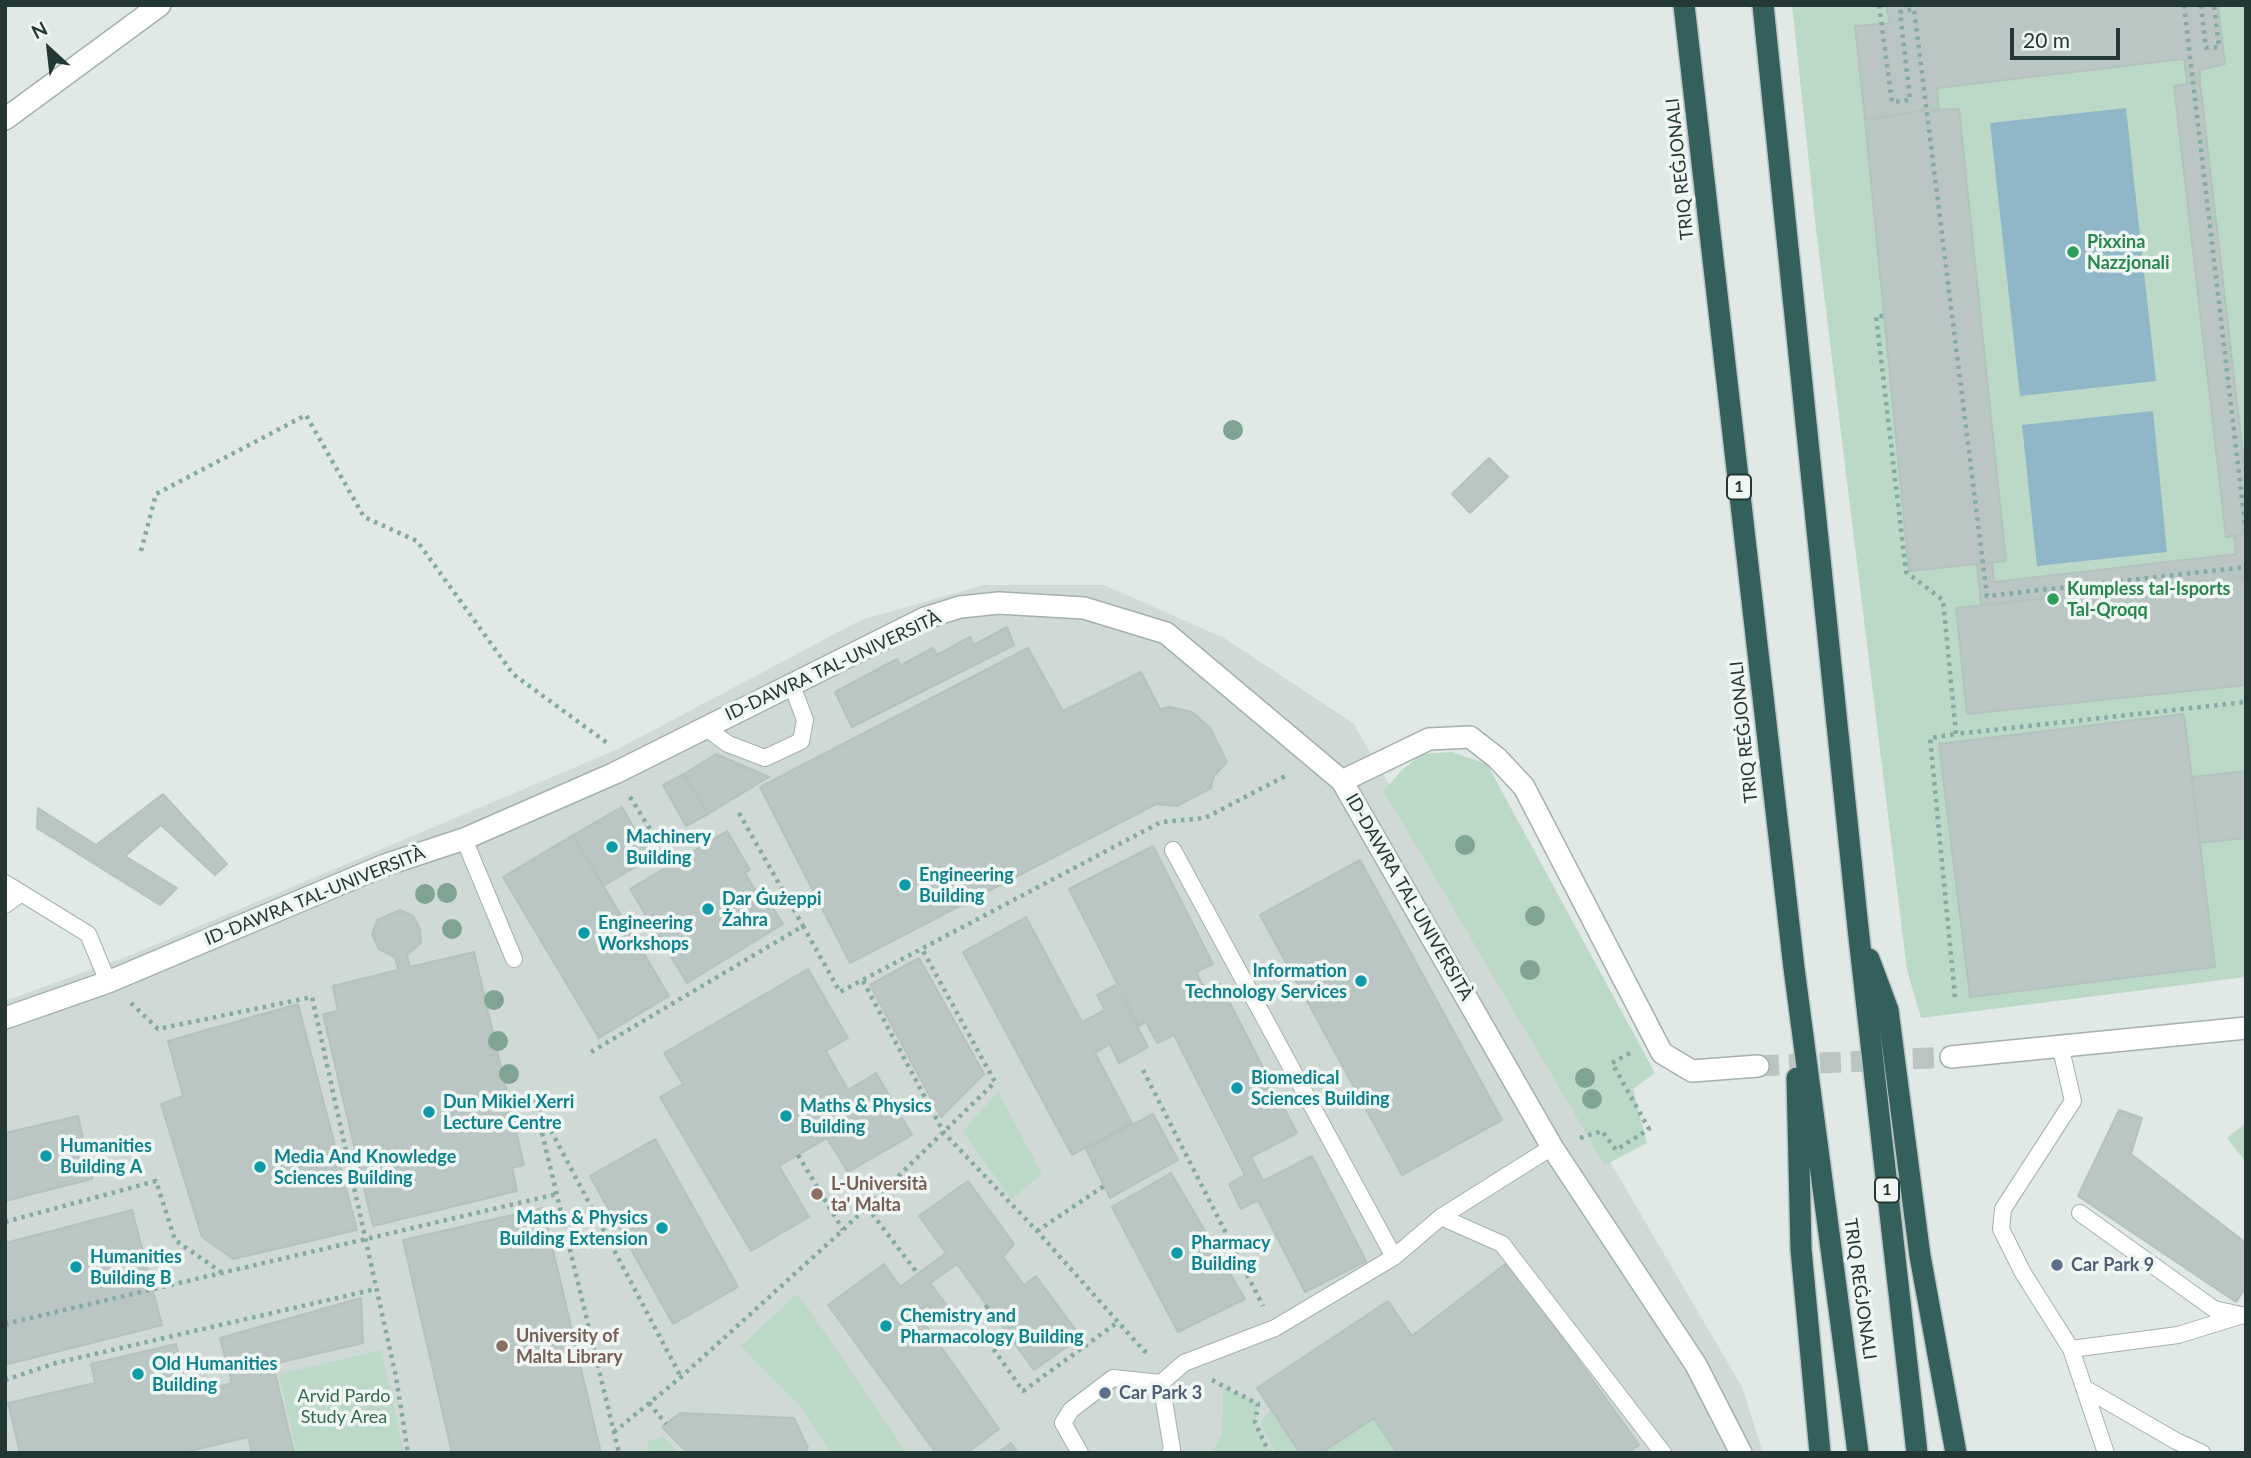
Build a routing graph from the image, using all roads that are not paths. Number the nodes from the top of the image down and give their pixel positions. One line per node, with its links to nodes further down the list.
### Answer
1 (160, 5): 4 (street)
2 (1684, 5): 16 (highway, TRIQ REĠJONALI / 1)
3 (1763, 5): 14 (highway, TRIQ REĠJONALI / 1)
4 (130, 14): 5 (street)
5 (5, 119)
6 (791, 682): 7 (street, ID-DAWRA TAL-UNIVERSITÀ); 7 (lane); 8 (street, ID-DAWRA TAL-UNIVERSITÀ)
7 (705, 727): 9 (street, ID-DAWRA TAL-UNIVERSITÀ)
8 (1342, 781): 22 (street); 23 (street, ID-DAWRA TAL-UNIVERSITÀ)
9 (464, 839): 15 (lane); 17 (street, ID-DAWRA TAL-UNIVERSITÀ)
10 (1173, 850): 26 (lane)
11 (5, 883): 12 (lane)
12 (20, 894): 13 (lane); 17 (lane)
13 (5, 905)
14 (1858, 928): 37 (highway, TRIQ REĠJONALI / 1); 38 (highway)
15 (514, 959)
16 (1794, 968): 35 (highway); 36 (highway, TRIQ REĠJONALI / 1)
17 (108, 982): 18 (street, ID-DAWRA TAL-UNIVERSITÀ)
18 (5, 1018)
19 (2246, 1028): 20 (street)
20 (2060, 1045): 21 (street); 28 (lane)
21 (1951, 1057)
22 (1758, 1066)
23 (1552, 1147): 25 (lane); 34 (street, ID-DAWRA TAL-UNIVERSITÀ)
24 (2080, 1213): 27 (lane)
25 (1441, 1217): 26 (lane); 33 (lane)
26 (1394, 1257): 29 (lane)
27 (2245, 1316): 28 (lane)
28 (2071, 1349): 30 (lane)
29 (1161, 1383): 31 (lane); 32 (lane)
30 (2086, 1389): 39 (lane); 40 (lane)
31 (1080, 1453)
32 (1170, 1453)
33 (1663, 1453)
34 (1741, 1453)
35 (1820, 1453)
36 (1858, 1453)
37 (1917, 1453)
38 (1956, 1453)
39 (2106, 1453)
40 (2202, 1453)

